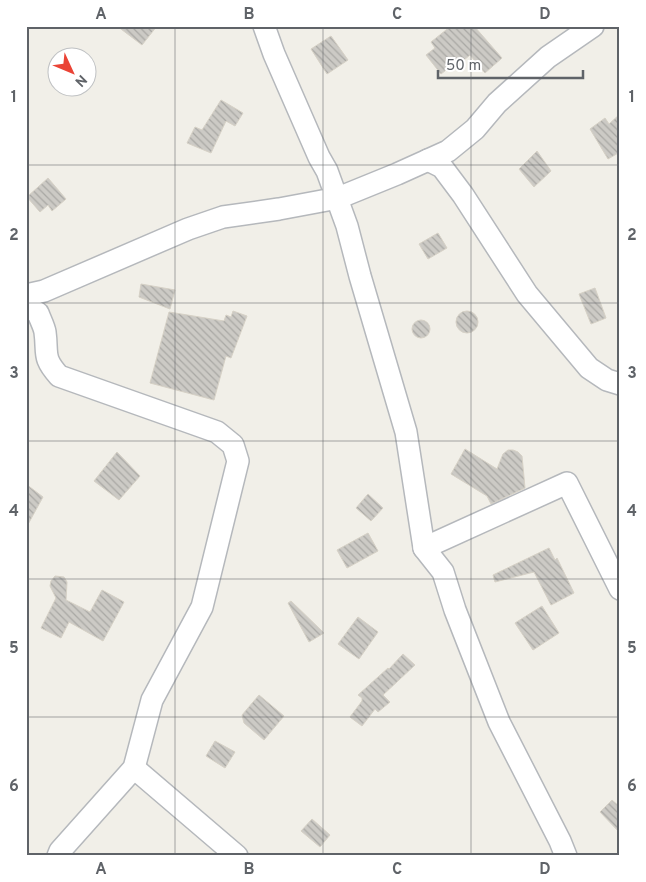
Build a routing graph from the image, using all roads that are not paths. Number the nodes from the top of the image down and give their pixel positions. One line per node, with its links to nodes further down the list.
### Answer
1 (264, 26): 4 (street)
2 (593, 26): 3 (street)
3 (428, 160): 4 (street); 7 (street)
4 (338, 198): 5 (street); 8 (street)
5 (26, 295)
6 (26, 306): 10 (street)
7 (620, 384)
8 (424, 548): 9 (street); 13 (street)
9 (620, 589)
10 (134, 768): 11 (street); 12 (street)
11 (58, 856)
12 (238, 856)
13 (566, 856)

